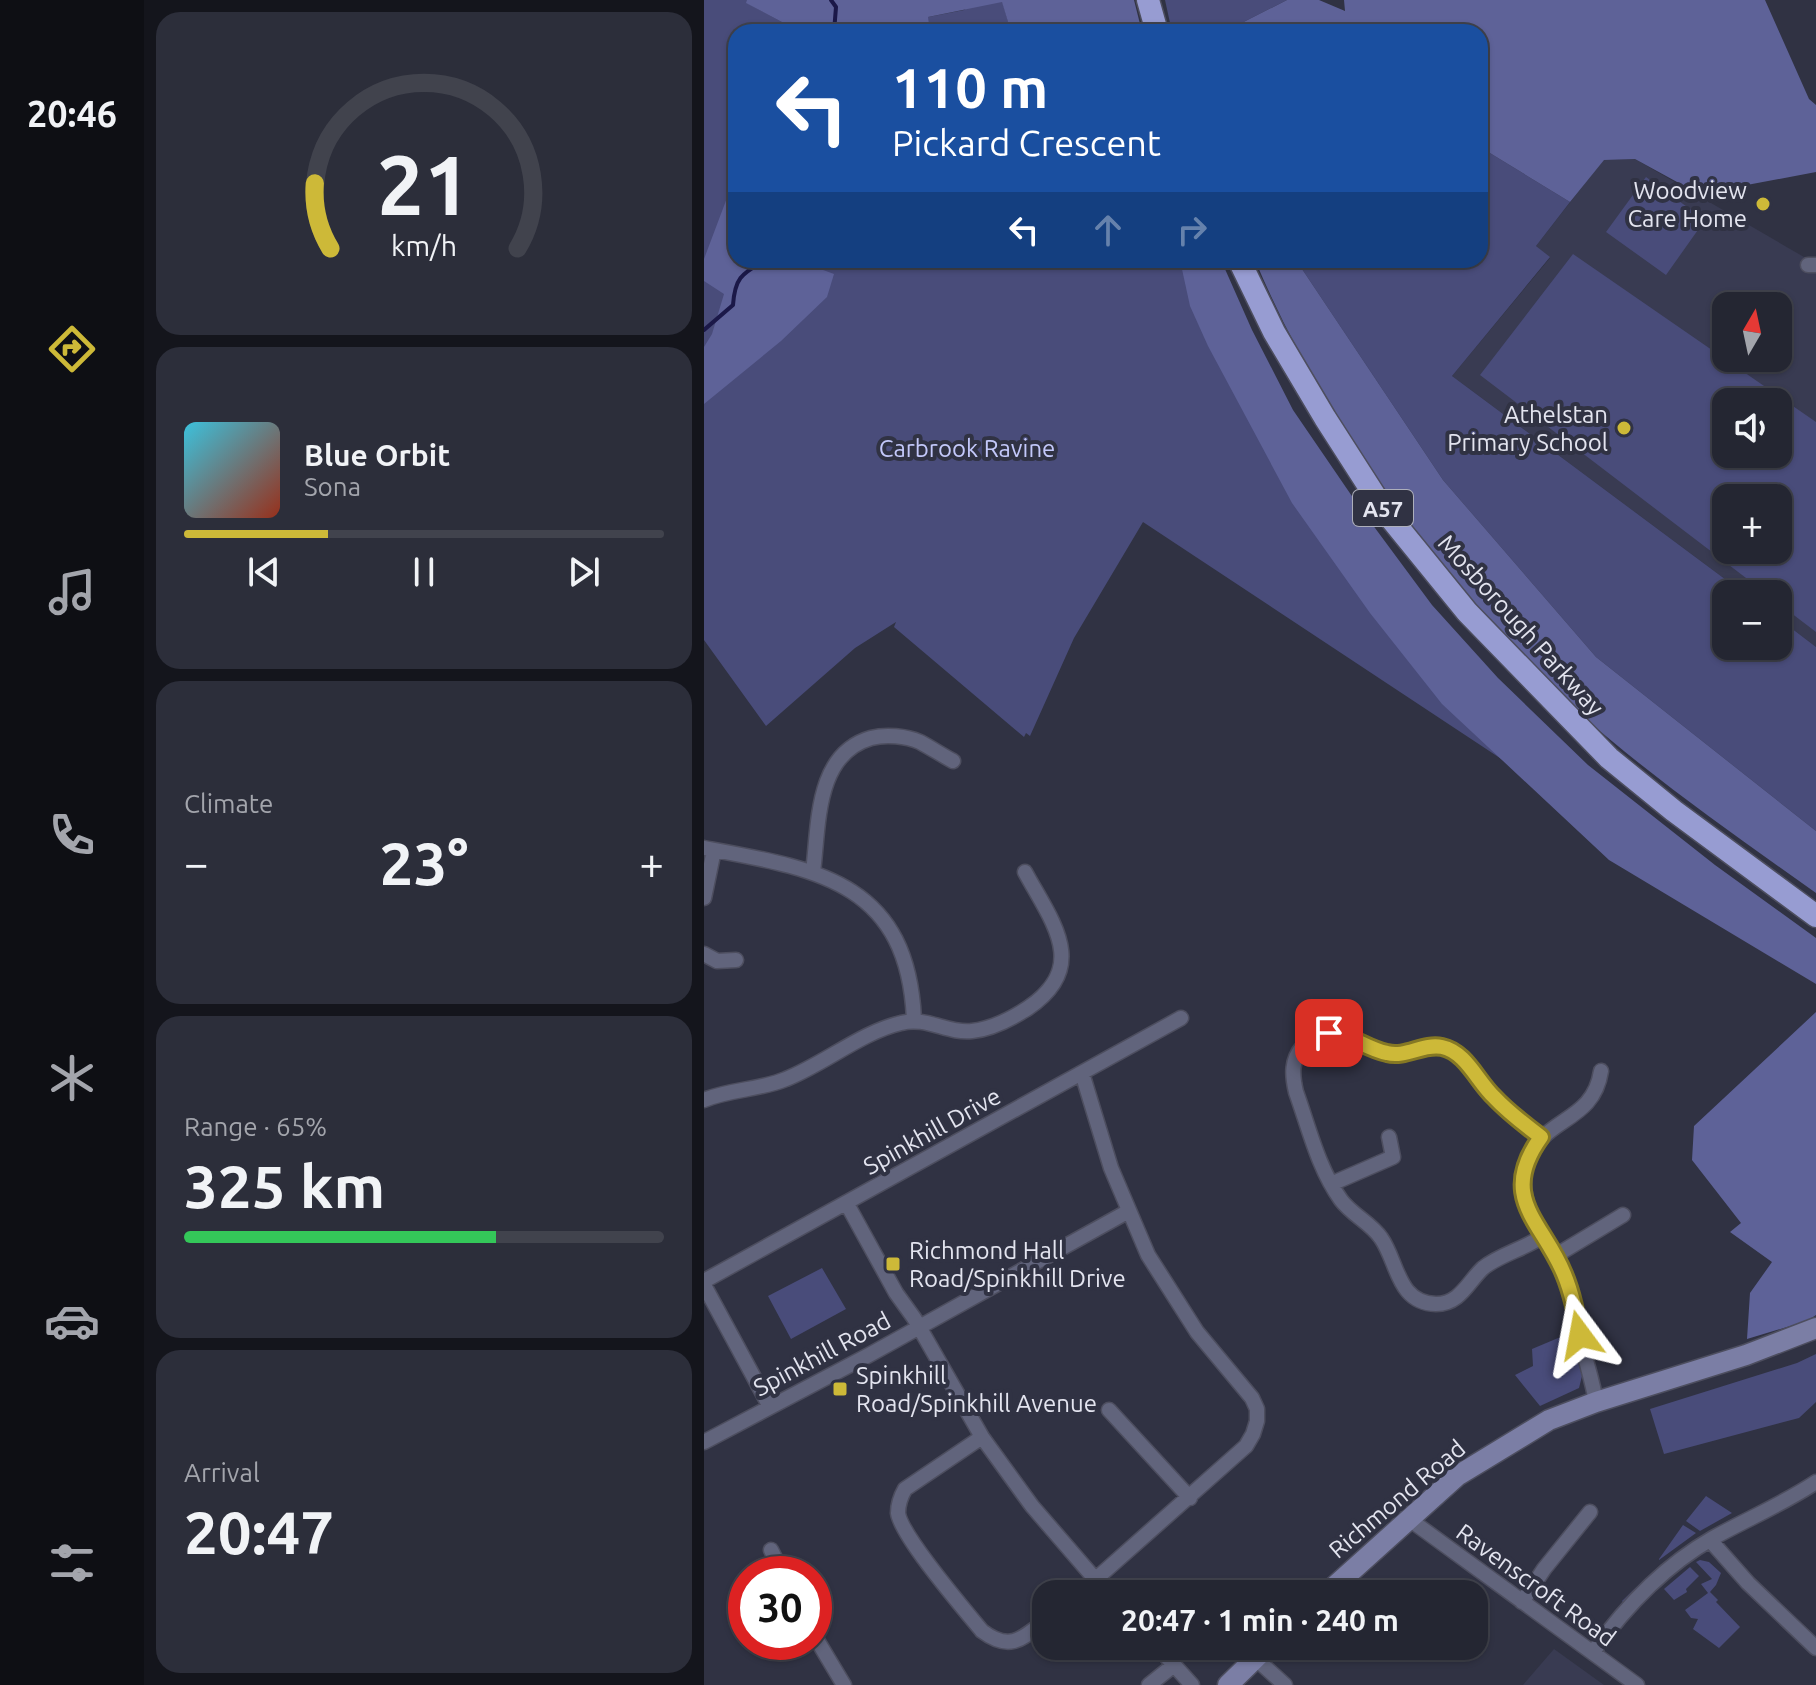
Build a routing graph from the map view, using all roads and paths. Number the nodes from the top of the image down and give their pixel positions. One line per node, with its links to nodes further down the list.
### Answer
1 (1148, 0): 2 (highway)
2 (1155, 24)
3 (1243, 268): 9 (highway, Mosborough Parkway / A57)
4 (953, 761): 6 (street)
5 (709, 849): 6 (street); 8 (street)
6 (813, 872): 13 (street)
7 (1025, 872): 13 (street)
8 (704, 898)
9 (1816, 916)
10 (704, 954): 11 (street)
11 (736, 960)
12 (1181, 1018): 15 (street, Spinkhill Drive)
13 (914, 1020): 16 (street)
14 (1601, 1071): 18 (street)
15 (1082, 1073): 20 (street, Spinkhill Drive); 21 (street)
16 (704, 1100)
17 (1389, 1137): 19 (street)
18 (1541, 1137): 19 (street); 23 (street)
19 (1331, 1184): 23 (street)
20 (847, 1204): 25 (street, Spinkhill Drive); 26 (street)
21 (1127, 1212): 26 (street, Spinkhill Road); 34 (street)
22 (1623, 1215): 24 (street)
23 (1543, 1236): 24 (street)
24 (1555, 1256): 28 (street)
25 (704, 1283): 29 (street)
26 (919, 1327): 29 (street, Spinkhill Road); 31 (street)
27 (1816, 1328): 28 (main road, Richmond Road)
28 (1596, 1402): 36 (main road, Richmond Road)
29 (770, 1407): 32 (street, Spinkhill Road)
30 (1109, 1410): 34 (street)
31 (982, 1437): 40 (street); 44 (street)
32 (704, 1442)
33 (1816, 1482): 37 (street)
34 (1190, 1498): 41 (street)
35 (1590, 1512): 43 (street)
36 (1409, 1519): 42 (main road, Richmond Road); 43 (street, Ravenscroft Road)
37 (1710, 1540): 45 (street); 46 (street)
38 (771, 1550): 39 (street)
39 (774, 1556)
40 (1095, 1580)
41 (1097, 1580)
42 (1341, 1580)
43 (1522, 1602): 46 (street, Ravenscroft Road)
44 (1032, 1631)
45 (1816, 1648)
46 (1593, 1652): 57 (street, Ravenscroft Road)
47 (829, 1660): 52 (street)
48 (1170, 1660): 51 (street)
49 (1254, 1660): 55 (main road)
50 (1268, 1660): 56 (street)
51 (1174, 1665): 53 (street); 54 (street)
52 (844, 1685)
53 (1149, 1685)
54 (1192, 1685)
55 (1228, 1685)
56 (1285, 1685)
57 (1637, 1685)

